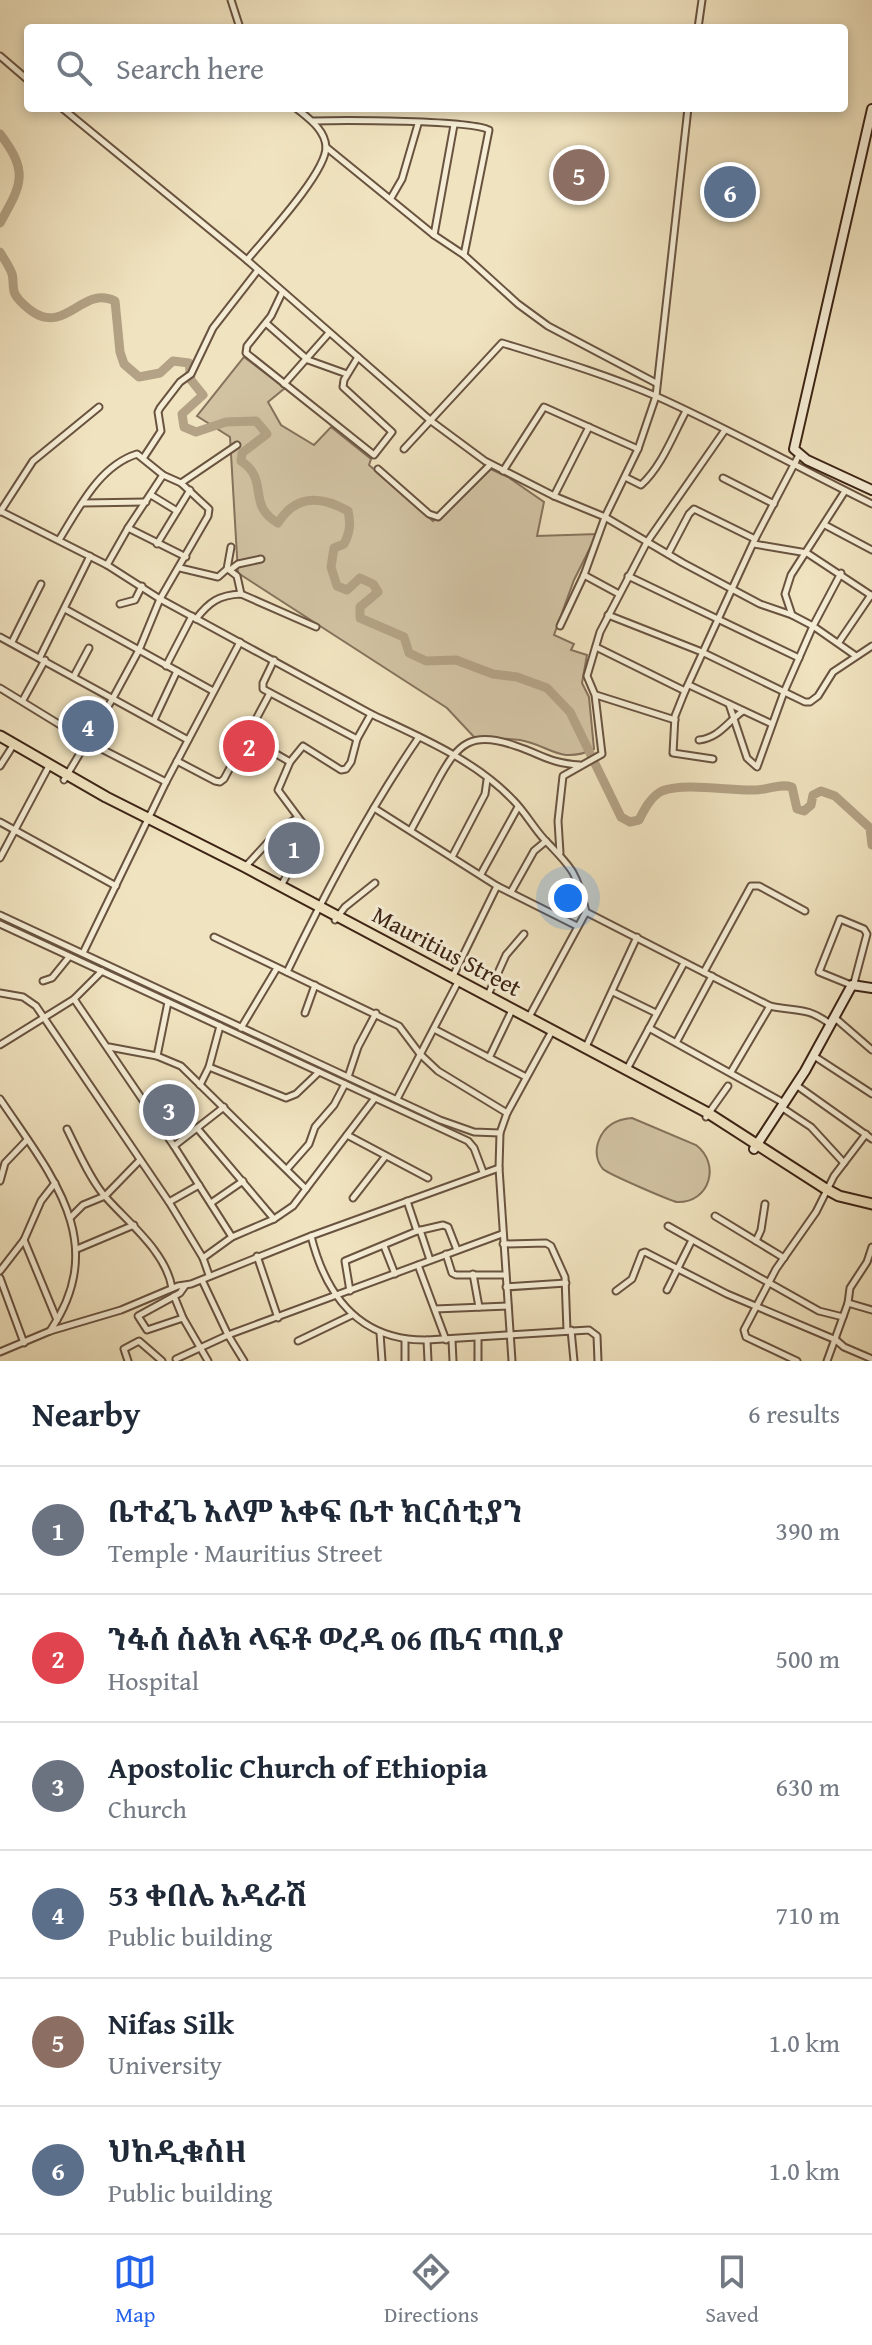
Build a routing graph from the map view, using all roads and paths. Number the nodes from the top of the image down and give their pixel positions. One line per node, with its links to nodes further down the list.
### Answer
1 (231, 0): 3 (street)
2 (702, 0): 4 (street)
3 (239, 24)
4 (699, 24)
5 (0, 56): 6 (street)
6 (24, 77)
7 (872, 109): 38 (main road)
8 (67, 112): 18 (street)
9 (301, 112): 11 (street)
10 (688, 112): 26 (street)
11 (313, 121): 12 (street); 14 (street)
12 (418, 124): 13 (street); 15 (street)
13 (454, 125): 16 (street); 17 (street)
14 (326, 147): 15 (street); 18 (street)
15 (391, 198): 16 (street)
16 (434, 235): 17 (street)
17 (464, 255): 26 (street)
18 (247, 260): 19 (street)
19 (258, 270): 20 (street); 37 (street)
20 (282, 293): 21 (street); 22 (street)
21 (267, 324): 24 (street); 27 (street)
22 (329, 333): 23 (street); 24 (street)
23 (358, 357): 25 (street); 31 (street)
24 (308, 360): 25 (street); 27 (street)
25 (347, 374): 27 (street)
26 (656, 383): 28 (street)
27 (284, 384)
28 (656, 396): 30 (street); 31 (street); 36 (street)
29 (99, 407): 56 (street)
30 (686, 411): 33 (street); 43 (street)
31 (431, 421): 35 (street); 39 (street)
32 (589, 427): 36 (street); 41 (street); 50 (street)
33 (725, 430): 38 (street); 62 (street)
34 (237, 445): 45 (street)
35 (404, 449)
36 (638, 449): 43 (street)
37 (144, 457): 42 (street); 52 (street)
38 (797, 459): 47 (main road); 48 (street); 53 (street)
39 (490, 465): 40 (street); 41 (street)
40 (378, 469)
41 (503, 471): 50 (street)
42 (163, 475): 45 (street); 49 (street)
43 (625, 477): 57 (street)
44 (723, 478): 53 (street)
45 (181, 483): 46 (street)
46 (190, 490): 55 (street); 69 (street)
47 (872, 490)
48 (845, 491): 54 (street); 58 (street)
49 (151, 495): 51 (street); 55 (street)
50 (554, 496): 57 (street)
51 (146, 502): 52 (street); 59 (street)
52 (82, 503): 60 (street)
53 (774, 504): 61 (street)
54 (872, 504)
55 (177, 511): 63 (street)
56 (0, 512): 60 (street)
57 (605, 517): 62 (street); 75 (street)
58 (825, 525): 65 (street); 66 (street)
59 (128, 528): 63 (street); 71 (street)
60 (59, 540): 68 (street)
61 (754, 541): 66 (street); 67 (street); 79 (street)
62 (647, 542): 67 (street); 76 (street)
63 (157, 544): 69 (street)
64 (231, 547): 73 (street)
65 (872, 550)
66 (807, 553): 74 (street); 87 (street)
67 (668, 554): 79 (street)
68 (90, 556): 71 (street); 85 (street)
69 (186, 557): 72 (street)
70 (261, 559): 73 (street)
71 (107, 565): 78 (street)
72 (180, 568): 73 (street); 83 (street)
73 (228, 569): 80 (street)
74 (841, 573): 82 (street); 91 (street)
75 (584, 575): 81 (street); 90 (street)
76 (628, 576): 81 (street); 89 (street)
77 (41, 584): 94 (street)
78 (142, 586): 83 (street); 84 (street)
79 (733, 588): 87 (street); 89 (street)
80 (241, 594): 88 (street); 92 (street)
81 (619, 594): 86 (street)
82 (872, 596): 96 (street)
83 (160, 599): 88 (street); 100 (street)
84 (120, 604)
85 (65, 609): 100 (street); 103 (street)
86 (608, 615): 98 (street); 101 (street)
87 (792, 615): 91 (street)
88 (194, 618): 95 (street); 106 (street)
89 (718, 620): 101 (street); 104 (street)
90 (560, 626)
91 (813, 626): 96 (street); 104 (street)
92 (316, 627)
93 (0, 637): 94 (street)
94 (12, 642): 103 (street)
95 (240, 642): 105 (street); 111 (street)
96 (839, 642): 102 (street)
97 (872, 646): 102 (street)
98 (596, 647): 110 (street); 114 (street)
99 (89, 648): 108 (street)
100 (139, 650): 106 (street); 115 (street)
101 (702, 652): 110 (street); 112 (street)
102 (856, 656): 112 (street)
103 (42, 658): 108 (street); 116 (street)
104 (799, 658): 112 (street)
105 (274, 660): 113 (street); 119 (street)
106 (166, 666): 107 (street)
107 (177, 671): 111 (street); 121 (street)
108 (74, 676): 115 (street)
109 (0, 688): 116 (street)
110 (687, 688): 117 (street); 122 (street)
111 (213, 691): 128 (street)
112 (784, 692): 123 (street)
113 (270, 693): 125 (street); 127 (street)
114 (595, 695): 122 (street); 139 (street)
115 (113, 698): 121 (street); 131 (street)
116 (23, 700): 131 (street)
117 (729, 704): 118 (street); 120 (street)
118 (743, 711): 120 (street); 123 (street)
119 (371, 714): 126 (street); 127 (street)
120 (733, 718): 123 (street); 129 (street)
121 (154, 720): 128 (street)
122 (675, 720): 136 (street)
123 (772, 724)
124 (0, 736): 133 (main road, Mauritius Street)
125 (247, 737): 137 (street); 138 (street)
126 (419, 737): 134 (street); 146 (street)
127 (357, 739): 138 (street)
128 (188, 740): 137 (street)
129 (699, 740)
130 (0, 742): 133 (main road, Mauritius Street)
131 (88, 742): 142 (street); 144 (street)
132 (467, 745): 134 (street); 135 (street); 139 (street)
133 (13, 747): 140 (street); 141 (main road, Mauritius Street)
134 (451, 755): 135 (street); 150 (street)
135 (459, 759): 143 (street)
136 (713, 759)
137 (177, 761): 144 (street)
138 (290, 762): 147 (street)
139 (581, 765): 153 (street)
140 (0, 766)
141 (48, 767): 142 (main road, Mauritius Street); 151 (street)
142 (66, 777): 148 (main road, Mauritius Street)
143 (487, 780): 145 (street); 154 (street)
144 (166, 782): 148 (street)
145 (518, 806): 152 (street); 157 (street)
146 (374, 808): 150 (street); 163 (street)
147 (297, 818): 156 (street); 160 (street)
148 (147, 821): 156 (main road, Mauritius Street); 159 (street); 163 (main road, Mauritius Street)
149 (0, 822): 151 (street)
150 (411, 830): 154 (street)
151 (15, 831): 155 (street); 159 (street)
152 (546, 841): 153 (street); 162 (street)
153 (560, 853): 165 (street)
154 (452, 857): 157 (street)
155 (0, 858)
156 (245, 867): 160 (main road, Mauritius Street)
157 (481, 874): 161 (street)
158 (375, 883): 167 (street)
159 (116, 886): 173 (street)
160 (281, 886): 163 (main road, Mauritius Street)
161 (497, 886): 162 (street); 181 (street)
162 (511, 892): 169 (street)
163 (317, 909): 167 (main road, Mauritius Street); 178 (street)
164 (805, 911): 179 (street)
165 (586, 912): 169 (street); 172 (street)
166 (0, 915): 173 (street)
167 (336, 918): 181 (main road, Mauritius Street)
168 (0, 924): 174 (street)
169 (577, 926): 198 (street)
170 (524, 934): 189 (street)
171 (214, 937): 176 (street)
172 (637, 937): 175 (street); 186 (street)
173 (83, 953): 188 (street)
174 (69, 957): 177 (street); 182 (street)
175 (684, 963): 179 (street); 196 (street)
176 (277, 968): 178 (street); 201 (street)
177 (102, 971): 190 (street); 191 (street)
178 (287, 972): 184 (street)
179 (704, 972): 180 (street)
180 (712, 976): 192 (street); 205 (street)
181 (455, 980): 189 (main road, Mauritius Street); 193 (main road, Mauritius Street); 203 (street)
182 (43, 981)
183 (853, 984): 183 (street); 185 (main road); 199 (main road)
184 (315, 985): 194 (street); 195 (street)
185 (872, 988)
186 (613, 992): 196 (street); 208 (street)
187 (0, 993): 197 (street)
188 (171, 995): 191 (street); 201 (street)
189 (488, 995): 193 (main road, Mauritius Street)
190 (74, 999): 197 (street); 207 (street)
191 (168, 1002): 200 (street); 212 (street)
192 (770, 1006): 199 (street); 217 (street)
193 (511, 1011): 198 (main road, Mauritius Street); 213 (street)
194 (305, 1013)
195 (376, 1013): 210 (street); 218 (street)
196 (656, 1013): 202 (street)
197 (43, 1017): 206 (street); 243 (street)
198 (528, 1019): 204 (main road, Mauritius Street)
199 (831, 1020): 209 (street); 211 (main road)
200 (220, 1026): 214 (street); 216 (street)
201 (241, 1028): 218 (street)
202 (649, 1028): 205 (street); 215 (street)
203 (434, 1029): 210 (street); 213 (street)
204 (552, 1032): 208 (main road, Mauritius Street); 219 (street)
205 (677, 1041): 217 (street)
206 (0, 1045)
207 (108, 1047): 212 (street); 240 (street)
208 (585, 1049): 215 (main road, Mauritius Street)
209 (872, 1050)
210 (420, 1054): 227 (street); 231 (street)
211 (813, 1055): 221 (main road); 225 (street)
212 (157, 1056): 222 (street)
213 (489, 1058): 219 (street)
214 (209, 1067): 216 (street); 222 (street)
215 (626, 1071): 232 (main road, Mauritius Street)
216 (319, 1072): 220 (street)
217 (731, 1072): 229 (street)
218 (348, 1077): 224 (street)
219 (526, 1077): 231 (street)
220 (345, 1084): 224 (street); 246 (street)
221 (795, 1084): 229 (main road); 236 (street)
222 (200, 1085): 230 (street)
223 (728, 1086): 232 (street)
224 (362, 1088): 226 (street); 227 (street)
225 (872, 1094)
226 (375, 1098): 237 (street); 247 (street)
227 (397, 1099): 235 (street)
228 (0, 1100): 239 (street)
229 (782, 1105): 241 (main road); 244 (street)
230 (224, 1107): 233 (street); 246 (street)
231 (507, 1113): 235 (street)
232 (707, 1115): 241 (main road, Mauritius Street)
233 (197, 1128): 240 (street); 250 (street)
234 (67, 1129): 255 (street)
235 (500, 1133): 245 (street)
236 (866, 1134): 238 (street); 244 (street)
237 (347, 1135): 242 (street); 253 (street)
238 (872, 1139)
239 (28, 1140): 249 (street); 251 (street)
240 (174, 1146): 252 (street)
241 (756, 1147): 254 (main road, Mauritius Street)
242 (385, 1157): 248 (street); 256 (street)
243 (140, 1160): 255 (street); 258 (street)
244 (844, 1163): 254 (street)
245 (499, 1168): 247 (street); 268 (street)
246 (287, 1169): 253 (street)
247 (483, 1172): 257 (street)
248 (428, 1178)
249 (0, 1181)
250 (243, 1181): 259 (street); 264 (street)
251 (55, 1183): 263 (street); 271 (street)
252 (199, 1185): 258 (street); 259 (street)
253 (306, 1189): 264 (street)
254 (825, 1191): 261 (main road, Mauritius Street); 282 (street)
255 (105, 1196): 263 (street); 265 (street)
256 (353, 1198)
257 (407, 1201): 267 (street); 269 (street)
258 (169, 1202): 281 (street)
259 (211, 1203): 270 (street)
260 (765, 1204): 273 (street)
261 (872, 1207)
262 (715, 1216): 273 (street)
263 (70, 1218): 277 (street)
264 (274, 1219): 270 (street)
265 (134, 1225): 277 (street); 298 (street)
266 (668, 1226): 272 (street)
267 (418, 1231): 275 (street); 278 (street); 283 (street)
268 (502, 1234): 274 (street); 278 (street)
269 (311, 1236): 280 (street); 303 (street)
270 (232, 1237): 281 (street)
271 (24, 1240): 287 (street); 314 (street)
272 (692, 1240): 286 (street); 294 (street)
273 (756, 1241): 282 (street)
274 (503, 1244): 291 (street); 295 (street)
275 (384, 1246): 288 (street); 300 (street)
276 (872, 1247): 284 (street)
277 (77, 1249): 314 (street)
278 (457, 1250): 279 (street)
279 (446, 1254): 283 (street); 289 (street)
280 (257, 1256): 290 (street); 313 (street)
281 (203, 1258): 290 (street)
282 (784, 1258): 294 (street)
283 (430, 1260): 285 (street)
284 (869, 1264): 304 (street)
285 (418, 1265): 288 (street); 308 (street)
286 (677, 1268): 299 (street); 301 (street); 305 (street)
287 (0, 1271)
288 (395, 1274): 300 (street)
289 (473, 1274): 291 (street); 307 (street)
290 (209, 1275): 293 (street)
291 (505, 1275): 297 (street)
292 (0, 1278): 326 (street)
293 (202, 1280): 296 (street); 318 (street)
294 (768, 1282): 305 (street); 311 (street)
295 (566, 1283): 297 (street); 316 (street)
296 (185, 1286): 298 (street); 302 (street)
297 (506, 1287): 306 (street)
298 (172, 1288): 315 (street)
299 (667, 1290)
300 (350, 1291): 303 (street)
301 (616, 1291)
302 (174, 1296): 312 (street); 312 (street)
303 (336, 1297): 310 (street); 313 (street)
304 (848, 1303): 309 (street); 311 (street)
305 (756, 1305): 324 (street); 343 (street)
306 (508, 1306): 307 (street); 319 (street)
307 (479, 1307): 308 (street)
308 (435, 1309): 323 (street)
309 (872, 1310)
310 (352, 1315): 317 (street); 325 (street)
311 (843, 1317): 324 (street)
312 (183, 1318): 327 (street)
313 (278, 1318): 318 (street)
314 (57, 1321): 315 (street)
315 (50, 1331): 326 (street)
316 (569, 1331): 319 (street); 341 (street); 342 (street)
317 (380, 1333): 321 (street); 335 (street)
318 (228, 1335): 327 (street); 334 (street)
319 (510, 1336): 320 (street); 340 (street)
320 (478, 1338): 323 (street); 339 (street)
321 (405, 1339): 322 (street); 336 (street)
322 (427, 1340): 323 (street); 337 (street)
323 (449, 1340): 338 (street)
324 (836, 1340): 330 (street); 344 (street)
325 (298, 1341)
326 (24, 1343): 328 (street)
327 (201, 1348): 329 (street); 333 (street)
328 (0, 1352)
329 (176, 1359)
330 (872, 1359)
331 (128, 1361): 332 (street)
332 (162, 1361)
333 (208, 1361)
334 (244, 1361)
335 (382, 1361)
336 (405, 1361)
337 (428, 1361)
338 (453, 1361)
339 (478, 1361)
340 (512, 1361)
341 (574, 1361)
342 (598, 1361)
343 (797, 1361)
344 (827, 1361)

